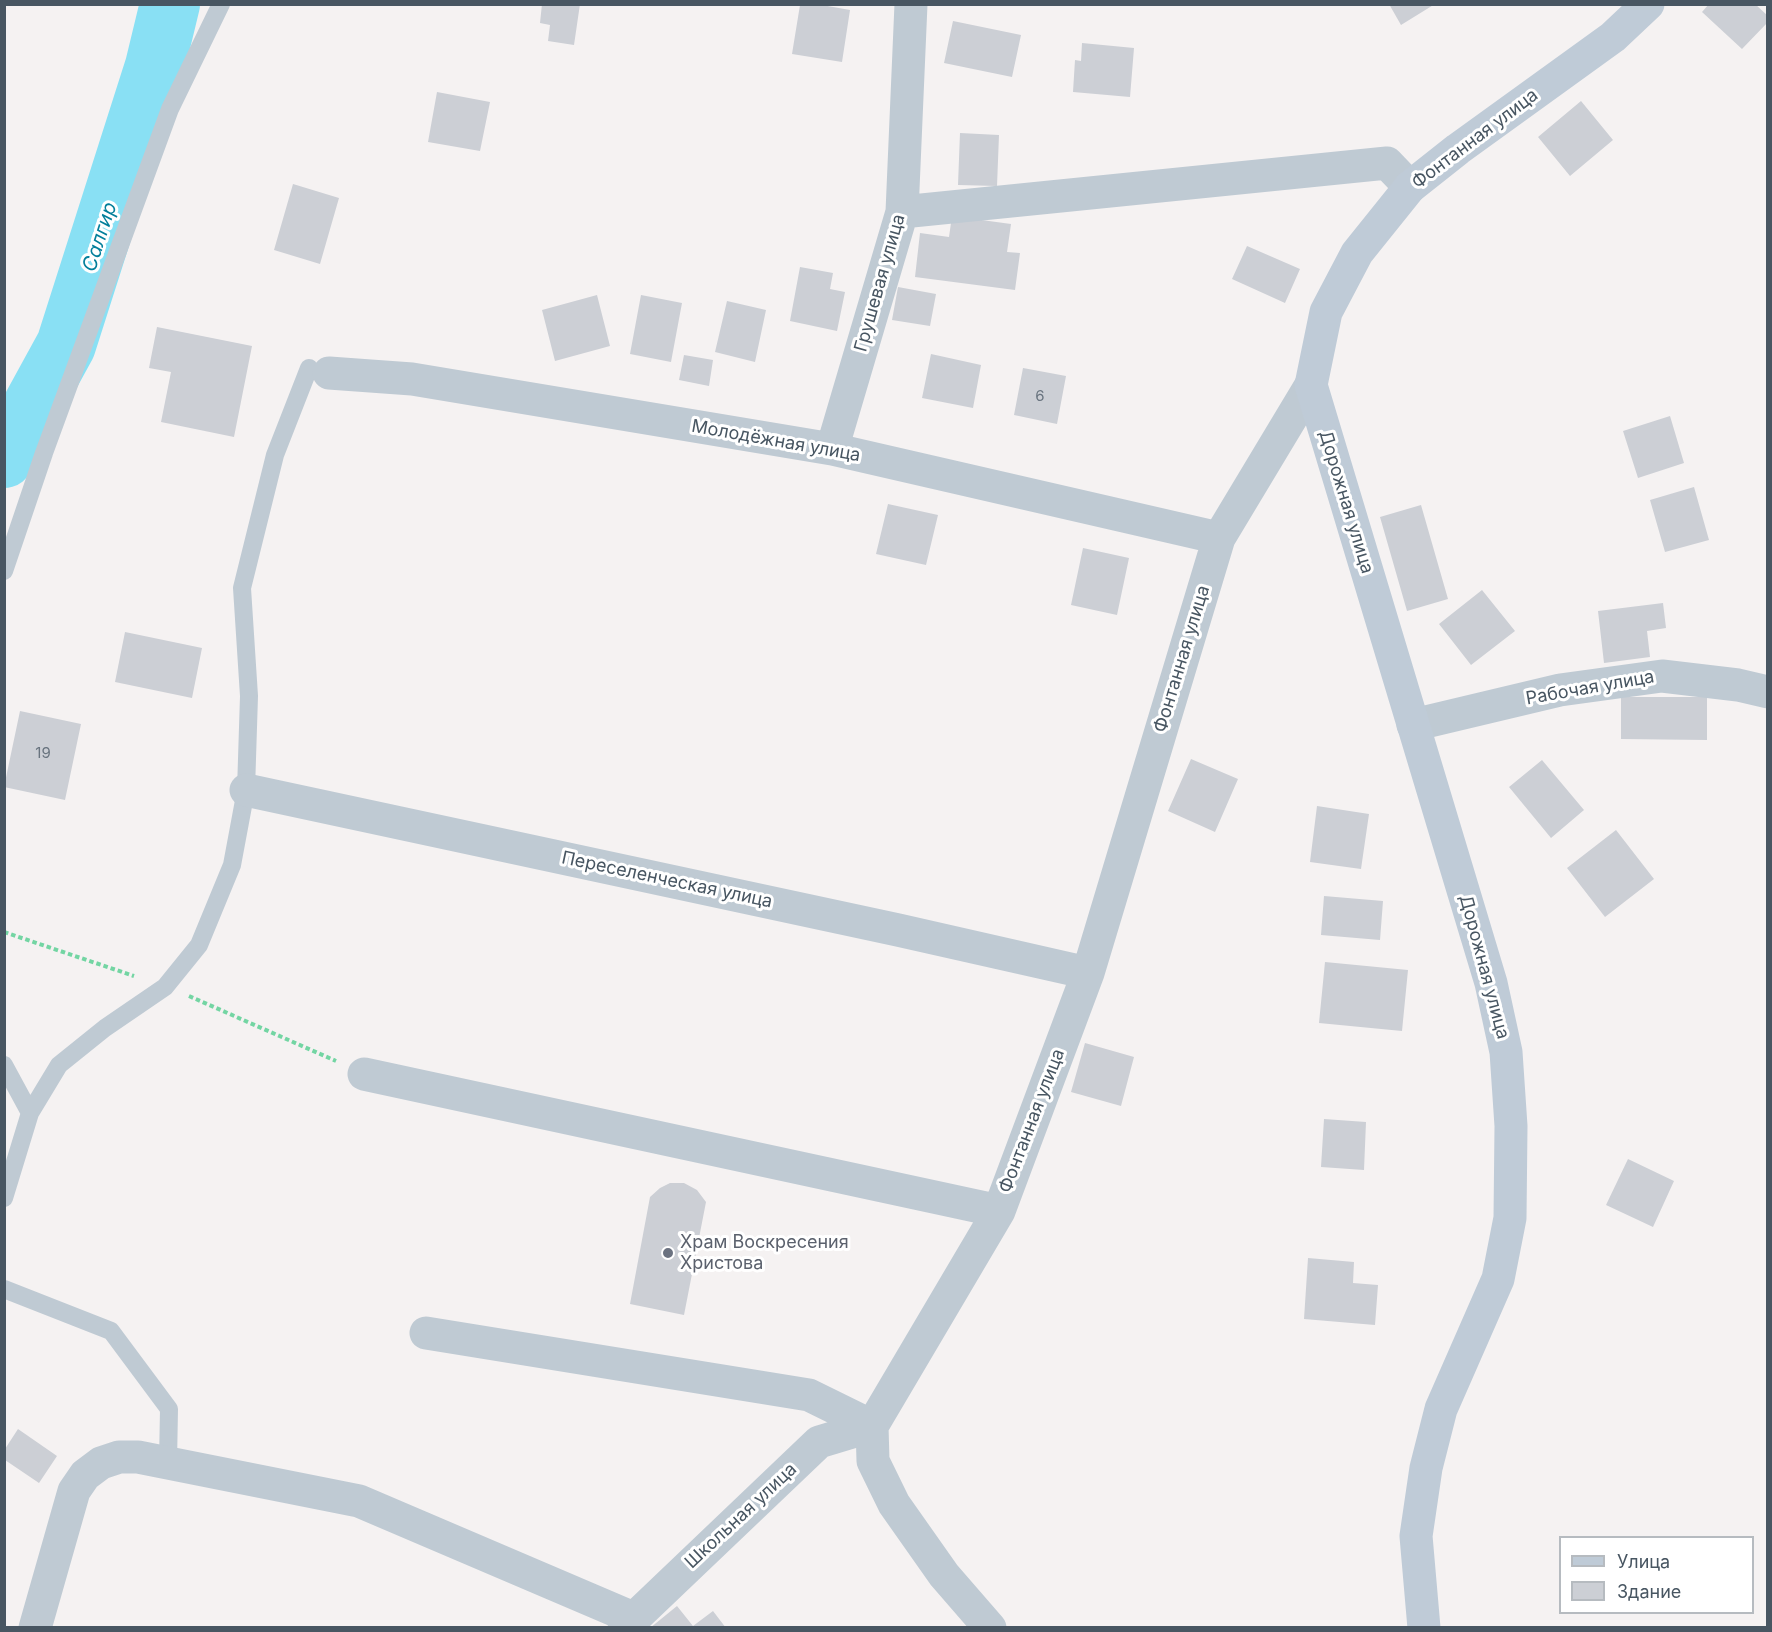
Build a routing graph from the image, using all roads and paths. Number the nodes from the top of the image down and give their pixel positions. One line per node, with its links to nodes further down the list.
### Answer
1 (221, 4): 10 (lane)
2 (911, 4): 5 (street, Грушевая улица)
3 (1648, 4): 4 (main road, Фонтанная улица)
4 (1410, 187): 5 (street); 7 (main road, Фонтанная улица)
5 (902, 212): 8 (street, Грушевая улица)
6 (311, 366): 8 (street, Молодёжная улица); 13 (lane)
7 (1311, 385): 9 (street, Фонтанная улица); 12 (main road, Дорожная улица)
8 (832, 449): 9 (street, Молодёжная улица)
9 (1219, 538): 15 (street, Фонтанная улица)
10 (4, 571)
11 (1767, 692): 12 (street, Рабочая улица)
12 (1413, 725): 29 (main road, Дорожная улица)
13 (246, 790): 15 (street, Переселенческая улица); 16 (lane)
14 (4, 932): 16 (path)
15 (1088, 973): 21 (street, Фонтанная улица)
16 (165, 987): 18 (path); 19 (lane)
17 (4, 1065): 19 (lane)
18 (364, 1074): 21 (street)
19 (30, 1113): 20 (lane)
20 (4, 1198)
21 (999, 1211): 24 (street, Фонтанная улица)
22 (4, 1289): 25 (lane)
23 (426, 1333): 24 (street)
24 (872, 1426): 26 (street, Школьная улица); 28 (street)
25 (168, 1463): 26 (street); 27 (street)
26 (629, 1623)
27 (35, 1628)
28 (990, 1628)
29 (1424, 1628)

